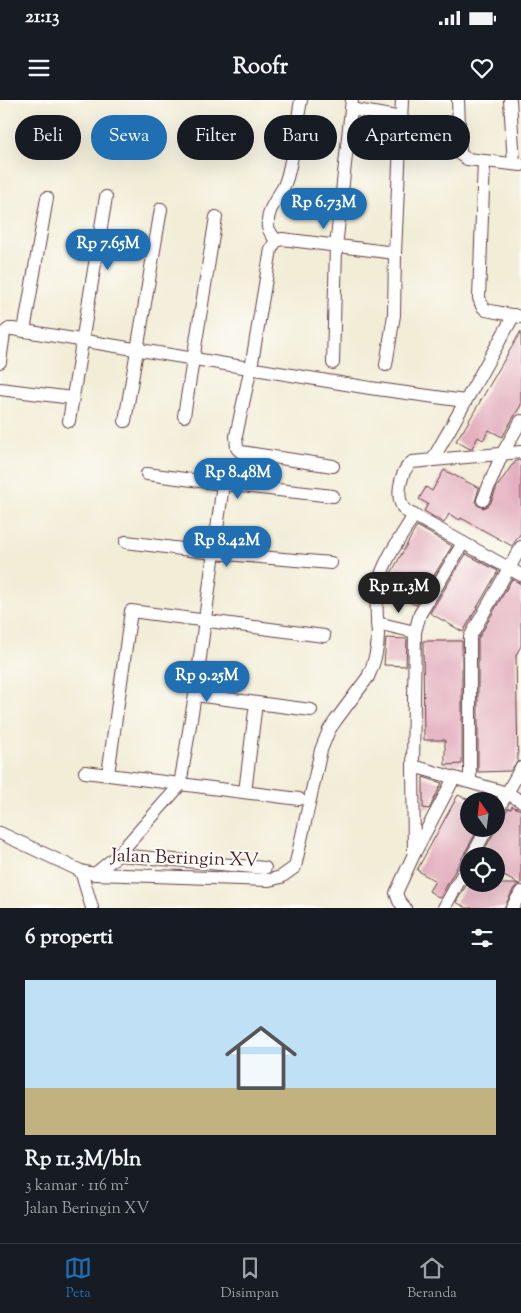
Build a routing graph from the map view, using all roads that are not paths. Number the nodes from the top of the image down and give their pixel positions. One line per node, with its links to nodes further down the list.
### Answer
1 (301, 100): 15 (street)
2 (402, 100): 7 (street)
3 (458, 100): 9 (street)
4 (510, 100): 10 (street)
5 (351, 104): 6 (street); 16 (street)
6 (391, 115)
7 (402, 115)
8 (400, 160): 17 (street)
9 (484, 161): 10 (street); 18 (street)
10 (517, 164)
11 (106, 197): 20 (street)
12 (47, 198): 19 (street)
13 (161, 209): 21 (street)
14 (216, 217): 22 (street)
15 (276, 241): 16 (street); 26 (street)
16 (336, 247): 17 (street); 24 (street)
17 (395, 253): 25 (street)
18 (518, 316): 29 (street)
19 (24, 331): 20 (street); 23 (street)
20 (82, 340): 21 (street); 28 (street)
21 (137, 349): 22 (street); 33 (street)
22 (193, 358): 26 (street); 30 (street)
23 (0, 362)
24 (333, 363)
25 (386, 365)
26 (251, 369): 29 (street); 37 (street)
27 (0, 388): 28 (street)
28 (72, 398): 31 (street)
29 (465, 401): 36 (street)
30 (184, 416)
31 (69, 420)
32 (521, 420): 35 (street)
33 (125, 421)
34 (521, 452): 35 (street)
35 (502, 454): 36 (street); 41 (street)
36 (432, 459): 42 (street)
37 (333, 466)
38 (147, 474): 39 (street)
39 (223, 484): 40 (street); 46 (street)
40 (333, 496)
41 (483, 500)
42 (414, 516): 44 (street); 50 (street, Jalan Beringin XV)
43 (126, 542): 46 (street)
44 (463, 542): 48 (street); 51 (street)
45 (521, 547): 48 (street)
46 (214, 553): 47 (street); 49 (street)
47 (331, 563)
48 (516, 572): 61 (street)
49 (205, 620): 52 (street); 53 (street); 59 (street)
50 (377, 623): 51 (street); 73 (street, Jalan Beringin XV)
51 (415, 632): 56 (street)
52 (324, 636)
53 (194, 695): 54 (street); 62 (street)
54 (256, 703): 55 (street); 63 (street)
55 (311, 710)
56 (413, 766): 60 (street); 69 (street)
57 (521, 768): 64 (street)
58 (85, 772): 59 (street)
59 (108, 774): 62 (street)
60 (454, 778): 61 (street); 69 (street)
61 (470, 782): 64 (street)
62 (180, 784): 63 (street); 70 (street)
63 (245, 792): 66 (street)
64 (507, 793): 65 (street); 67 (street)
65 (505, 797)
66 (299, 799)
67 (521, 801)
68 (0, 832): 72 (street, Jalan Beringin XV)
69 (414, 854): 77 (street)
70 (118, 855): 71 (street); 73 (street)
71 (265, 868)
72 (81, 872): 73 (street, Jalan Beringin XV); 76 (street)
73 (95, 874)
74 (460, 879): 78 (street)
75 (521, 892): 79 (street)
76 (92, 908)
77 (405, 908)
78 (444, 908)
79 (512, 908)

